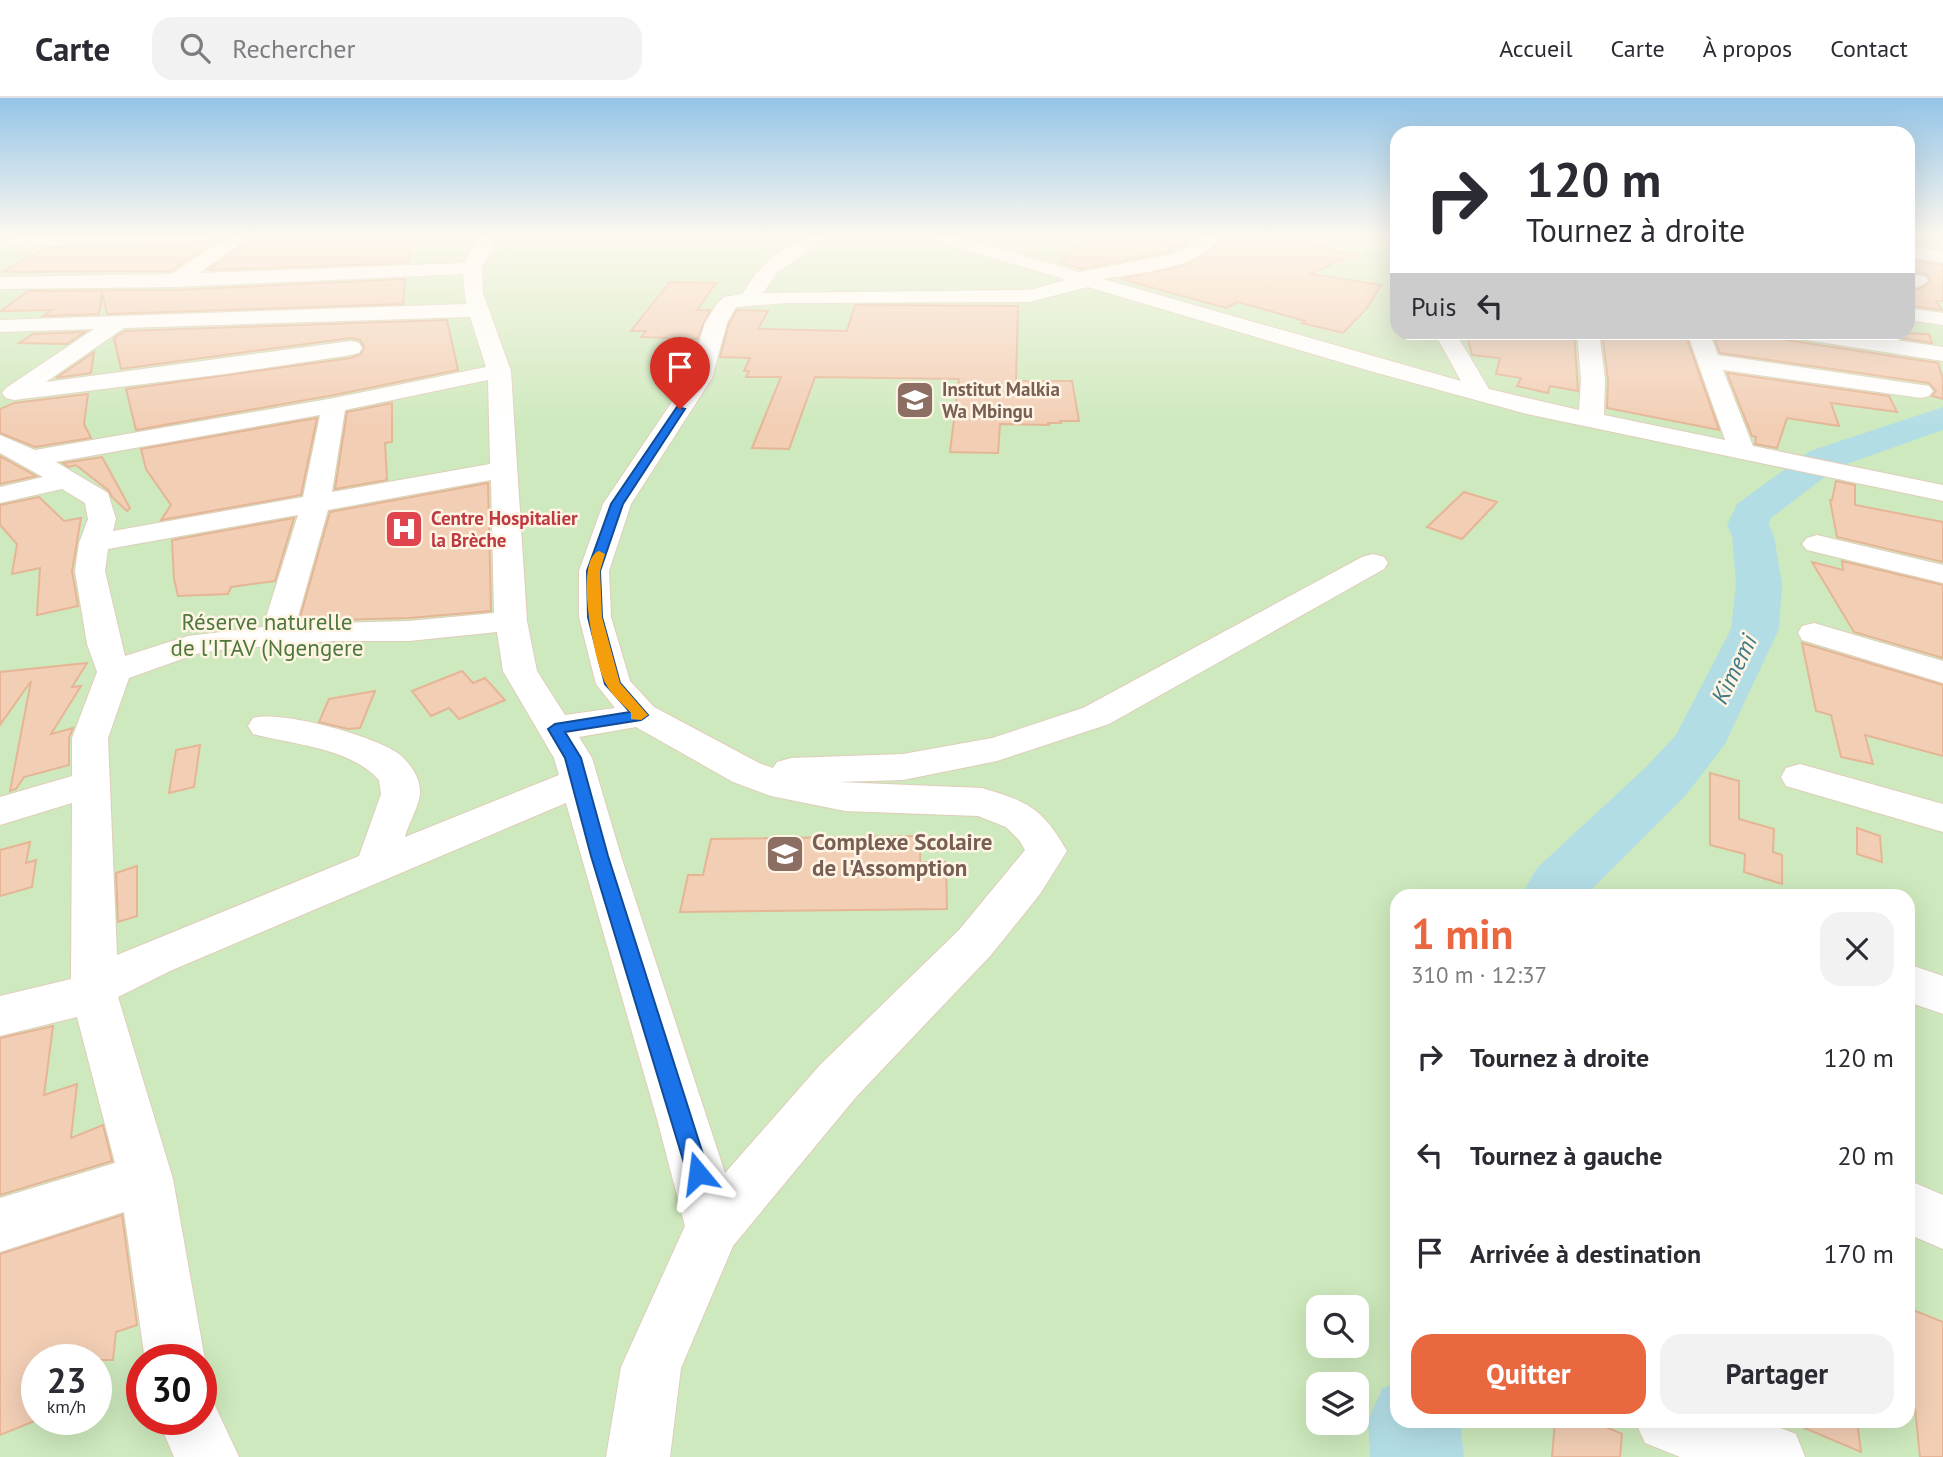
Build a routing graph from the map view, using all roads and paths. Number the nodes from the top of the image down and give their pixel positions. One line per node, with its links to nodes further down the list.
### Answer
1 (151, 298): 9 (street)
2 (475, 298): 5 (street)
3 (747, 298): 42 (street)
4 (1152, 298): 20 (street)
5 (479, 310): 6 (street); 18 (street)
6 (357, 314): 9 (street); 15 (street)
7 (1915, 315): 8 (street)
8 (1943, 319)
9 (118, 322): 10 (street); 21 (street)
10 (0, 326)
11 (1449, 340): 20 (street)
12 (1589, 340): 24 (street)
13 (1701, 340): 17 (street)
14 (1848, 340): 16 (street)
15 (351, 348): 21 (street); 22 (street)
16 (1943, 354)
17 (1709, 361): 19 (street); 26 (street)
18 (499, 371): 22 (street); 28 (street)
19 (1921, 391)
20 (1480, 394): 24 (street)
21 (7, 397)
22 (366, 399): 23 (street)
23 (334, 405): 27 (street); 32 (street)
24 (1591, 420): 26 (street)
25 (0, 443): 27 (street)
26 (1742, 452): 30 (street)
27 (32, 458): 29 (street)
28 (504, 470): 32 (street); 37 (street)
29 (64, 480): 31 (street); 33 (street)
30 (1943, 493)
31 (0, 495)
32 (316, 502): 33 (street); 39 (street)
33 (94, 543): 40 (street)
34 (1817, 544): 36 (street)
35 (1373, 563): 45 (street)
36 (1943, 574)
37 (511, 621): 39 (street); 44 (street)
38 (1814, 633): 41 (street)
39 (277, 634): 40 (street)
40 (114, 672): 48 (street)
41 (1943, 672)
42 (641, 715): 44 (street); 45 (street)
43 (266, 726): 51 (street)
44 (555, 729): 47 (street)
45 (747, 773): 60 (street)
46 (1800, 777): 50 (street)
47 (579, 782): 51 (street); 60 (street)
48 (90, 784): 49 (street); 53 (street)
49 (0, 811)
50 (1943, 818)
51 (378, 864): 53 (street)
52 (1915, 985): 54 (street)
53 (94, 990): 55 (street); 56 (street)
54 (1943, 995)
55 (0, 1016)
56 (146, 1179): 59 (street); 61 (street)
57 (1915, 1210): 58 (street)
58 (1943, 1222)
59 (0, 1225)
60 (713, 1227): 65 (street)
61 (172, 1344)
62 (1688, 1428): 66 (street)
63 (196, 1435): 64 (street)
64 (207, 1457)
65 (638, 1457)
66 (1773, 1457)

